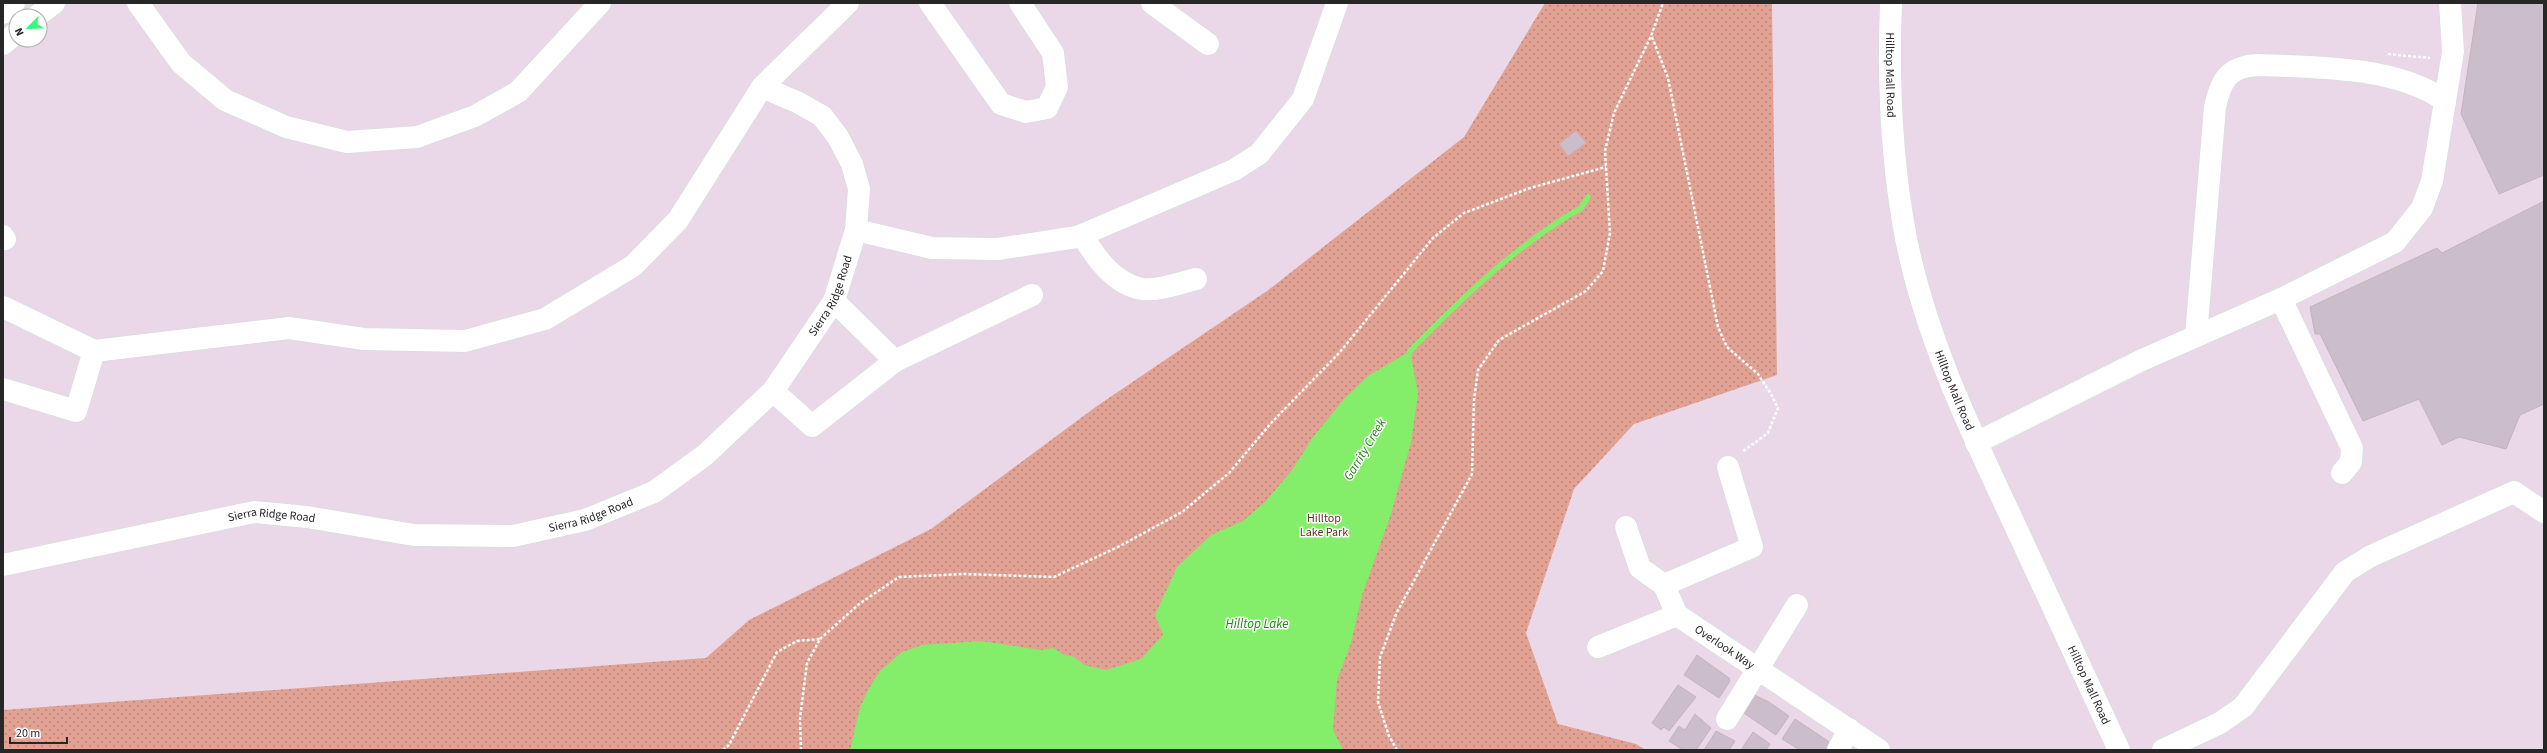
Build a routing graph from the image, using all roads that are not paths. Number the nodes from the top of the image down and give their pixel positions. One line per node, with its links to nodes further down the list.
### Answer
1 (14, 3): 11 (street)
2 (138, 3): 3 (street)
3 (600, 3)
4 (848, 3): 13 (street)
5 (930, 3): 6 (street)
6 (1020, 3)
7 (1152, 3): 12 (street)
8 (1337, 3): 16 (street)
9 (1891, 3): 27 (street, Hilltop Mall Road)
10 (2450, 3): 14 (street)
11 (3, 13)
12 (1208, 44)
13 (762, 87): 15 (street, Sierra Ridge Road); 23 (street)
14 (2445, 101): 19 (street); 22 (street)
15 (856, 230): 16 (street); 20 (street, Sierra Ridge Road)
16 (1082, 235): 17 (street)
17 (1196, 279)
18 (1032, 295): 24 (street)
19 (2281, 299): 22 (street); 29 (street)
20 (834, 301): 24 (street); 26 (street, Sierra Ridge Road)
21 (3, 307): 23 (street)
22 (2196, 336): 27 (street)
23 (94, 351): 25 (street)
24 (895, 361): 26 (street)
25 (3, 389)
26 (773, 391): 32 (street, Sierra Ridge Road)
27 (1976, 442): 42 (street, Hilltop Mall Road)
28 (1728, 467): 33 (street)
29 (2342, 473)
30 (2544, 512): 43 (street)
31 (1626, 527): 33 (street)
32 (3, 565)
33 (1664, 585): 35 (street)
34 (1797, 606): 37 (street)
35 (1677, 615): 36 (street); 37 (street, Overlook Way)
36 (1598, 647)
37 (1758, 668): 38 (street); 39 (street, Overlook Way)
38 (1727, 719)
39 (1849, 729): 40 (street); 41 (street, Overlook Way)
40 (1838, 750)
41 (1879, 750)
42 (2120, 750)
43 (2163, 750)

